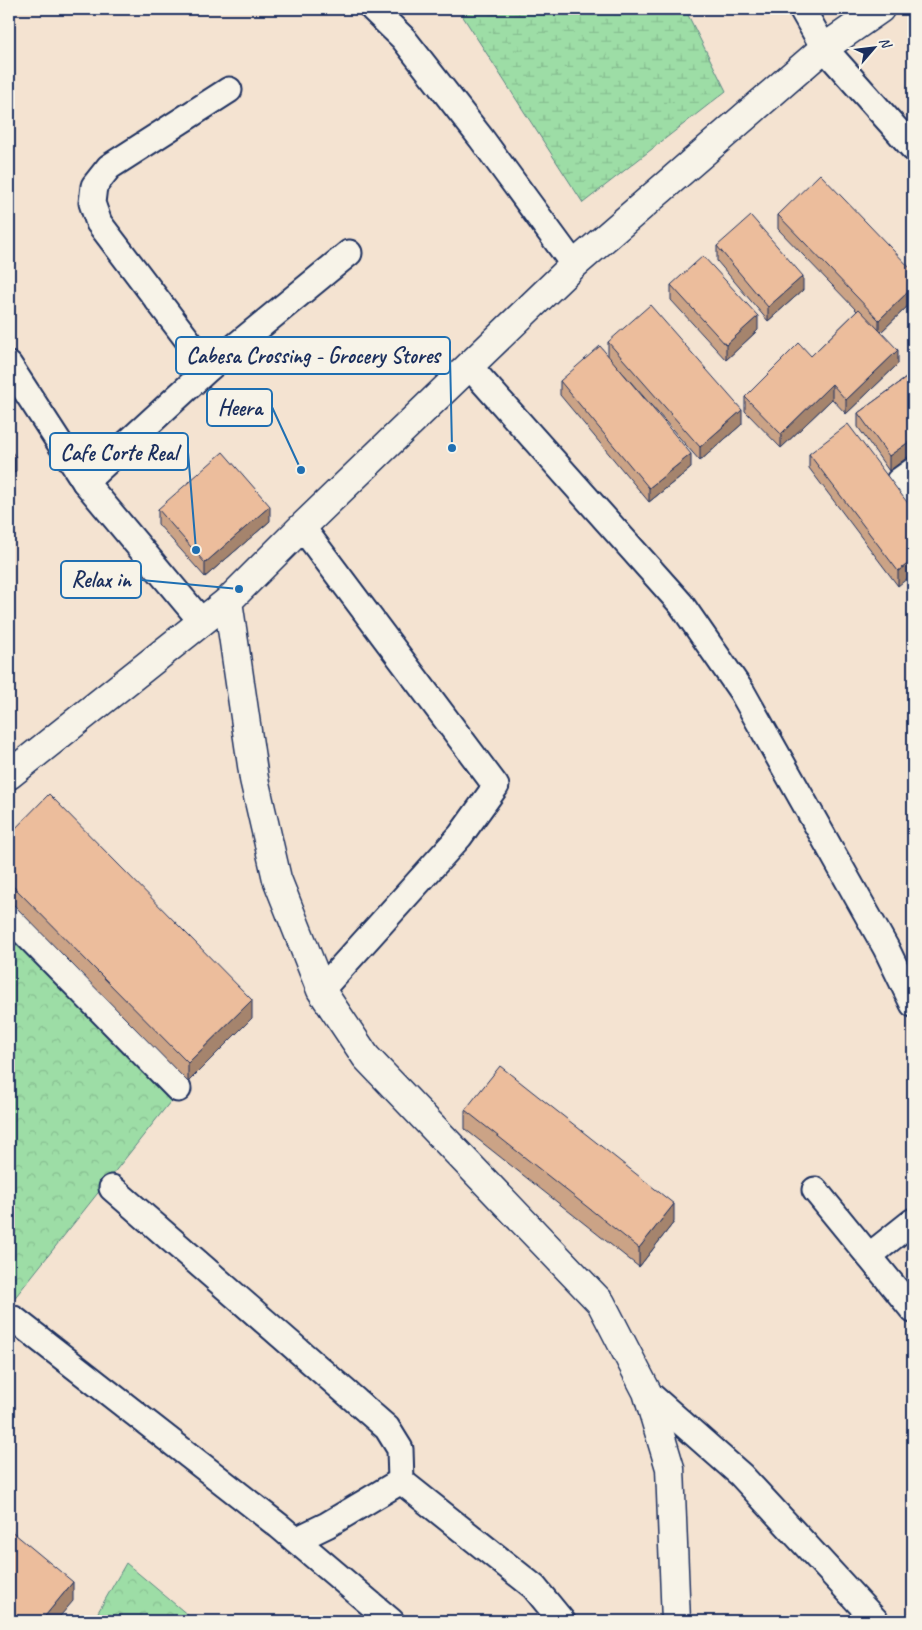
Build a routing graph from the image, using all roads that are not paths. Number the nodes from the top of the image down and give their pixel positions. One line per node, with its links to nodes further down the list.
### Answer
1 (373, 9): 8 (street)
2 (802, 9): 4 (street)
3 (880, 9): 4 (main road)
4 (824, 48): 6 (street); 8 (main road)
5 (229, 90): 11 (street)
6 (913, 148)
7 (349, 252): 11 (street)
8 (574, 264): 10 (main road)
9 (9, 365): 13 (street)
10 (469, 366): 15 (main road); 21 (street)
11 (209, 368): 13 (street)
12 (913, 471): 14 (street)
13 (85, 482): 17 (street)
14 (913, 500)
15 (302, 527): 16 (main road); 20 (street)
16 (228, 601): 17 (main road); 20 (main road)
17 (202, 622): 18 (main road)
18 (9, 775)
19 (9, 917): 22 (street)
20 (321, 990): 29 (main road)
21 (913, 1004)
22 (178, 1089)
23 (112, 1188): 30 (street)
24 (815, 1190): 26 (street)
25 (913, 1220): 26 (street)
26 (869, 1256): 27 (street)
27 (913, 1310)
28 (14, 1319): 31 (street)
29 (647, 1392): 34 (main road); 35 (street)
30 (401, 1481): 31 (street); 33 (street)
31 (296, 1540): 32 (street)
32 (391, 1621)
33 (562, 1621)
34 (676, 1621)
35 (876, 1621)

